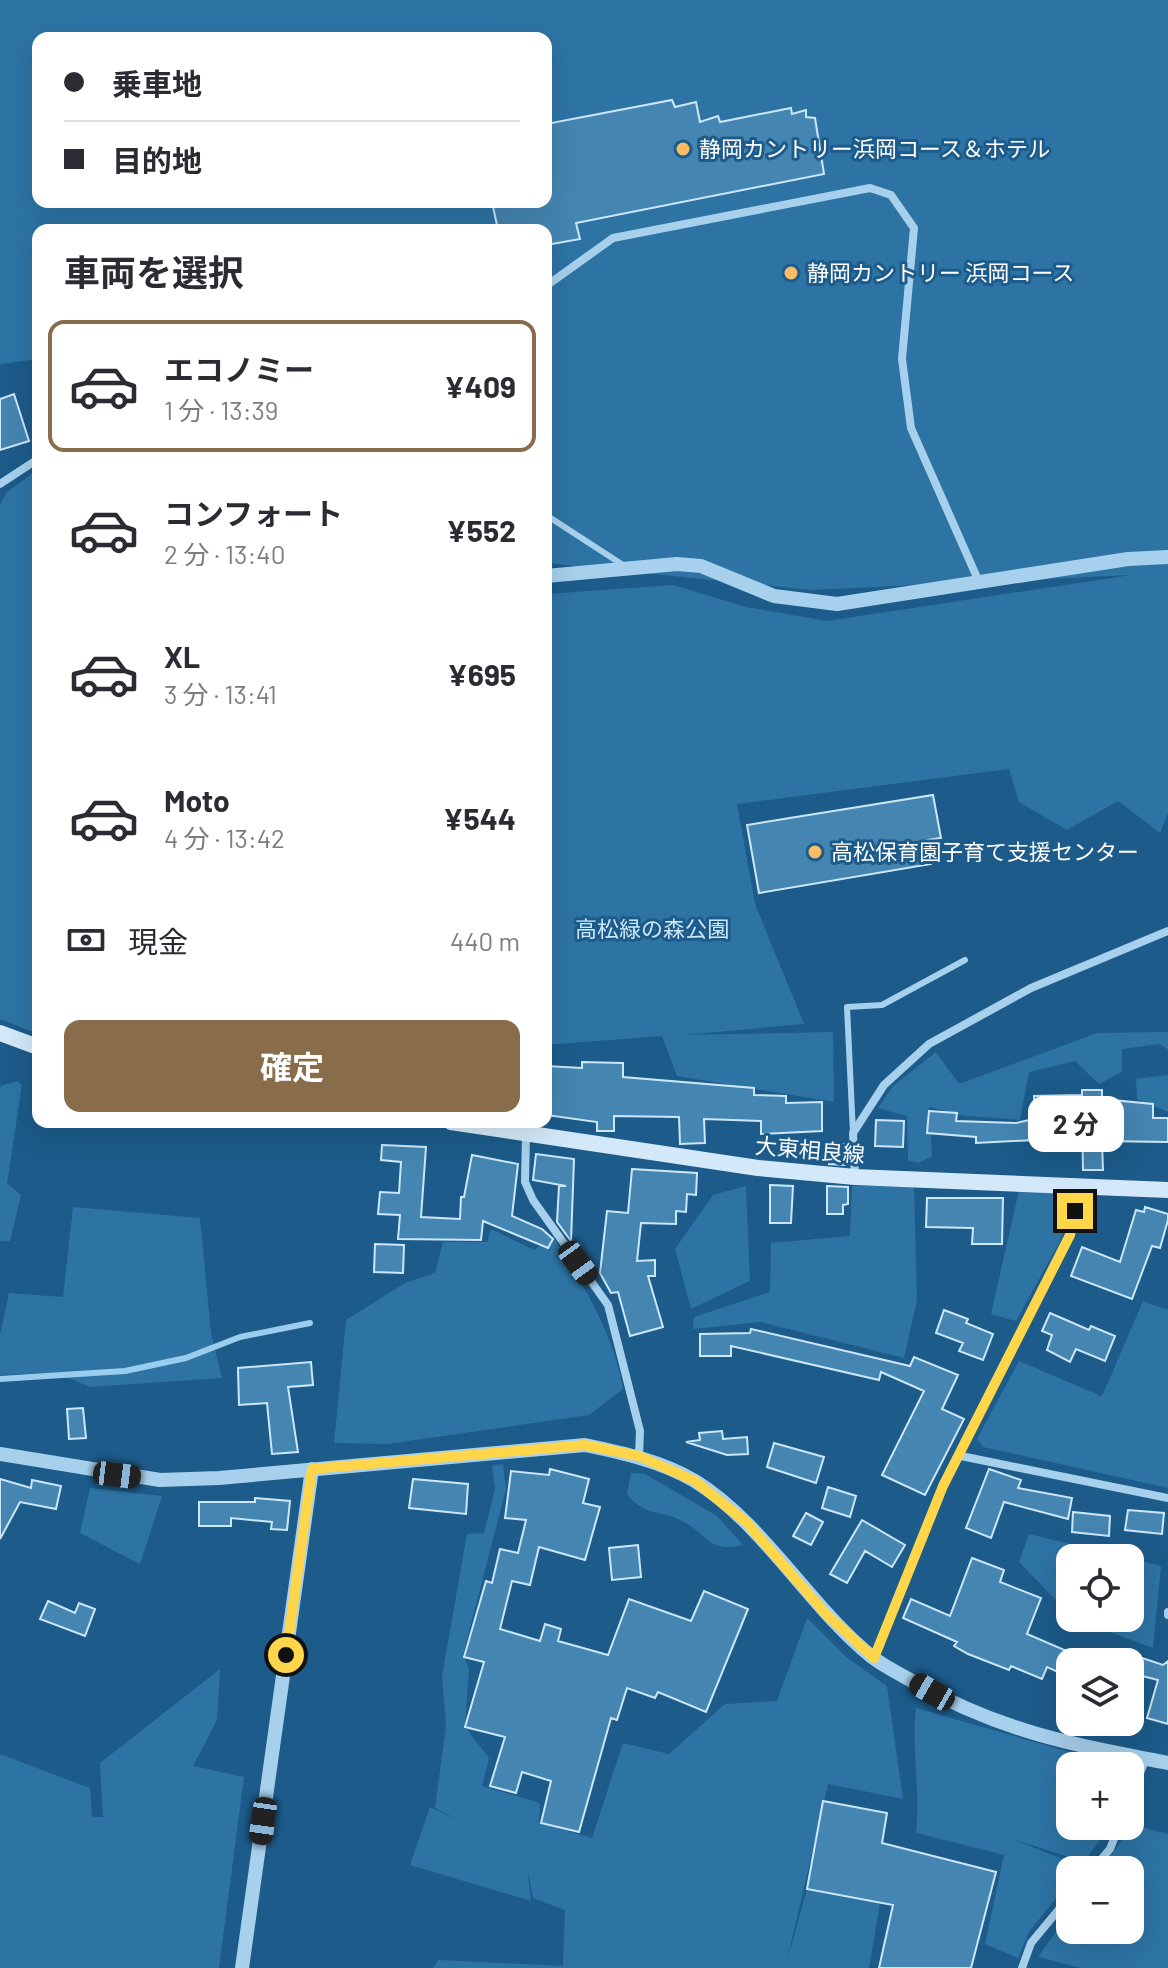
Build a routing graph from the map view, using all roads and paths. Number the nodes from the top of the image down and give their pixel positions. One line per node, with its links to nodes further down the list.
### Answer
1 (552, 282): 8 (street)
2 (32, 463): 3 (street)
3 (0, 484)
4 (552, 519): 6 (lane)
5 (1168, 557): 8 (street)
6 (628, 568): 7 (street); 8 (street)
7 (552, 575)
8 (979, 582)
9 (1168, 931): 15 (street)
10 (965, 960): 15 (lane)
11 (0, 1033): 12 (main road)
12 (32, 1045)
13 (492, 1128): 14 (main road, 大東相良線)
14 (526, 1133): 16 (main road, 大東相良線); 20 (street)
15 (853, 1133): 16 (street)
16 (855, 1177): 17 (main road, 大東相良線)
17 (1080, 1187): 18 (main road, 大東相良線); 21 (street)
18 (1168, 1190)
19 (0, 1454): 22 (street)
20 (639, 1456): 22 (street); 24 (street)
21 (961, 1456): 23 (street); 24 (street)
22 (312, 1469): 29 (street)
23 (1168, 1498)
24 (874, 1658): 25 (street)
25 (1146, 1758): 26 (street); 27 (street)
26 (1144, 1763)
27 (1168, 1763)
28 (1056, 1913): 30 (street)
29 (242, 1968)
30 (1022, 1968)

